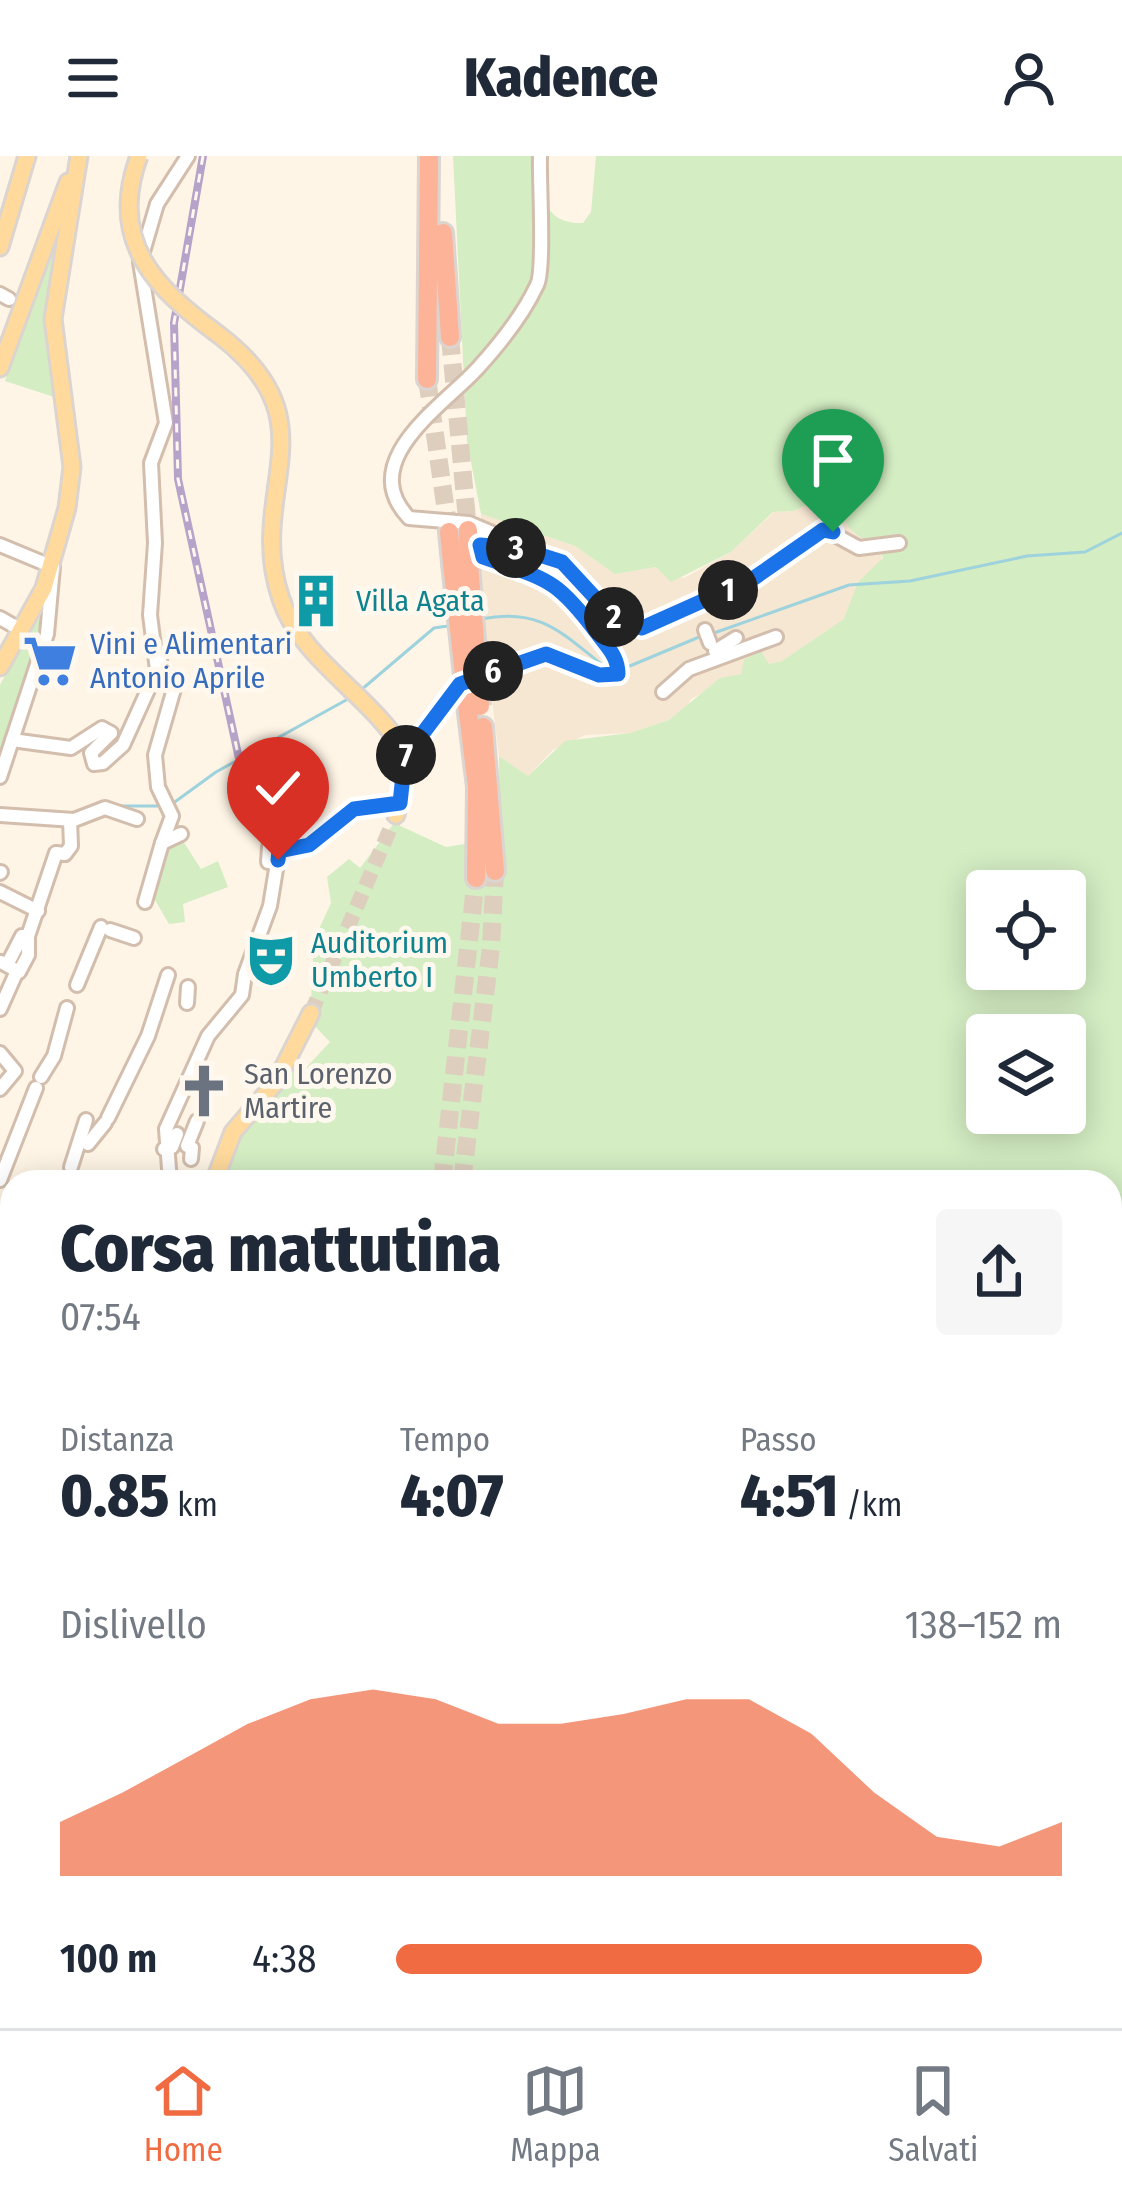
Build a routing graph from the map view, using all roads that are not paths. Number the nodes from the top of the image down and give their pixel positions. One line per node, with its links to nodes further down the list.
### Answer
1 (27, 156): 10 (main road)
2 (139, 156): 29 (main road, bridge)
3 (188, 156): 21 (street)
4 (429, 156): 9 (highway)
5 (440, 156): 9 (highway)
6 (540, 156): 17 (street)
7 (77, 163): 8 (main road)
8 (57, 226): 12 (main road); 18 (main road)
9 (438, 240): 11 (highway); 13 (highway)
10 (0, 248)
11 (450, 337)
12 (0, 368)
13 (428, 379)
14 (459, 531): 39 (highway, bridge)
15 (899, 543): 17 (street)
16 (0, 545): 18 (street)
17 (518, 548): 29 (street)
18 (52, 566): 19 (main road)
19 (44, 603): 22 (main road); 28 (street)
20 (0, 618): 22 (street)
21 (151, 624): 28 (street); 36 (street)
22 (21, 630): 26 (main road)
23 (776, 637): 25 (street)
24 (736, 638): 25 (street)
25 (757, 648): 27 (street)
26 (0, 667)
27 (663, 692)
28 (12, 740): 30 (street)
29 (405, 757): 31 (main road)
30 (0, 777)
31 (398, 809): 37 (street)
32 (0, 815): 34 (street)
33 (137, 819): 34 (street)
34 (70, 820): 42 (street)
35 (181, 834): 36 (street)
36 (162, 843): 41 (street)
37 (281, 847): 38 (street); 57 (street)
38 (268, 862)
39 (485, 874)
40 (2, 893): 42 (street)
41 (145, 902)
42 (38, 911): 44 (street)
43 (134, 938): 46 (street)
44 (11, 965): 48 (street)
45 (168, 975): 51 (street)
46 (77, 985)
47 (67, 1008): 60 (street)
48 (0, 1009)
49 (311, 1013): 63 (main road)
50 (134, 1030): 51 (street)
51 (148, 1036): 59 (street)
52 (0, 1053): 53 (street)
53 (3, 1087)
54 (86, 1120): 59 (street)
55 (197, 1121): 58 (street)
56 (177, 1133): 57 (street)
57 (164, 1149): 62 (street)
58 (189, 1152)
59 (71, 1167): 61 (street)
60 (4, 1170)
61 (70, 1170)
62 (168, 1170)
63 (218, 1170)

